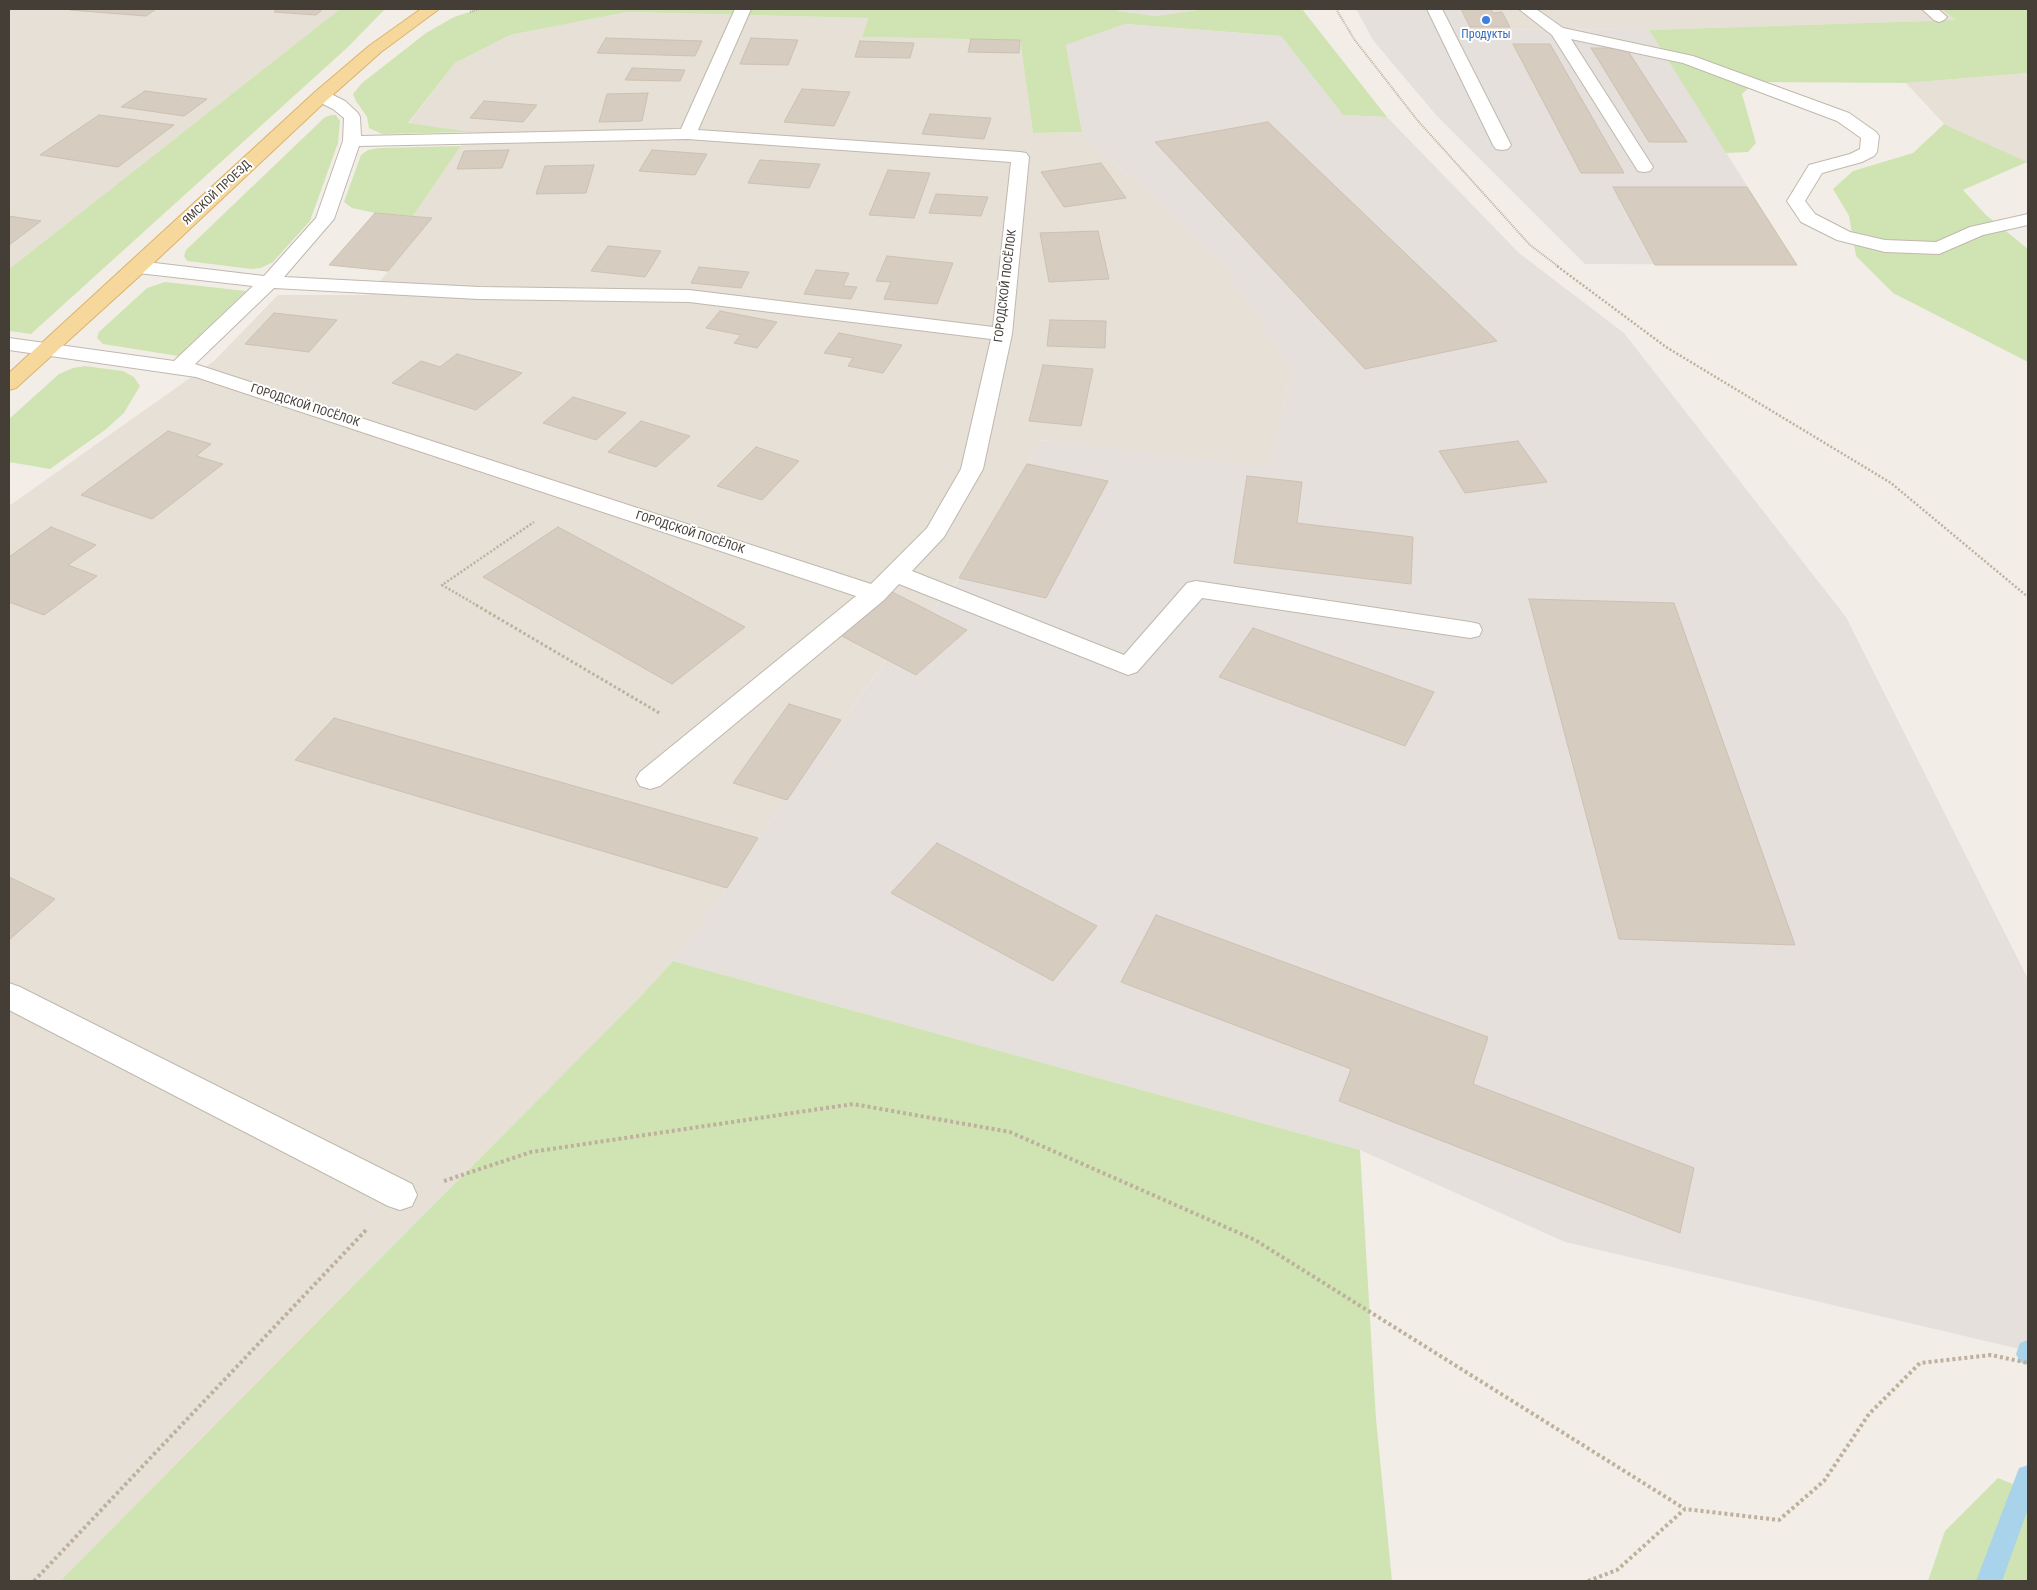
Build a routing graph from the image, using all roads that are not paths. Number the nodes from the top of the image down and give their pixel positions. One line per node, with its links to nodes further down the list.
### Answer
1 (431, 9): 6 (main road, ЯМСКОЙ ПРОЕЗД)
2 (743, 9): 7 (street)
3 (1434, 9): 9 (street)
4 (1526, 9): 5 (street)
5 (1558, 32): 10 (street); 11 (street)
6 (321, 96): 8 (street); 12 (main road, ЯМСКОЙ ПРОЕЗД)
7 (687, 134): 8 (street); 14 (street, ГОРОДСКОЙ ПОСЁЛОК)
8 (352, 141): 13 (street)
9 (1502, 145)
10 (1644, 167)
11 (2028, 220)
12 (138, 267): 13 (street); 16 (main road, ЯМСКОЙ ПРОЕЗД)
13 (269, 282): 14 (street); 17 (street)
14 (1002, 334): 19 (street, ГОРОДСКОЙ ПОСЁЛОК)
15 (9, 344): 16 (street, ГОРОДСКОЙ ПОСЁЛОК)
16 (47, 349): 17 (street, ГОРОДСКОЙ ПОСЁЛОК); 18 (main road, ЯМСКОЙ ПРОЕЗД)
17 (179, 368): 20 (street, ГОРОДСКОЙ ПОСЁЛОК)
18 (9, 384)
19 (896, 573): 20 (street, ГОРОДСКОЙ ПОСЁЛОК); 21 (street)
20 (875, 594): 22 (street)
21 (1470, 630)
22 (650, 779)
23 (9, 996): 24 (street)
24 (400, 1195)

